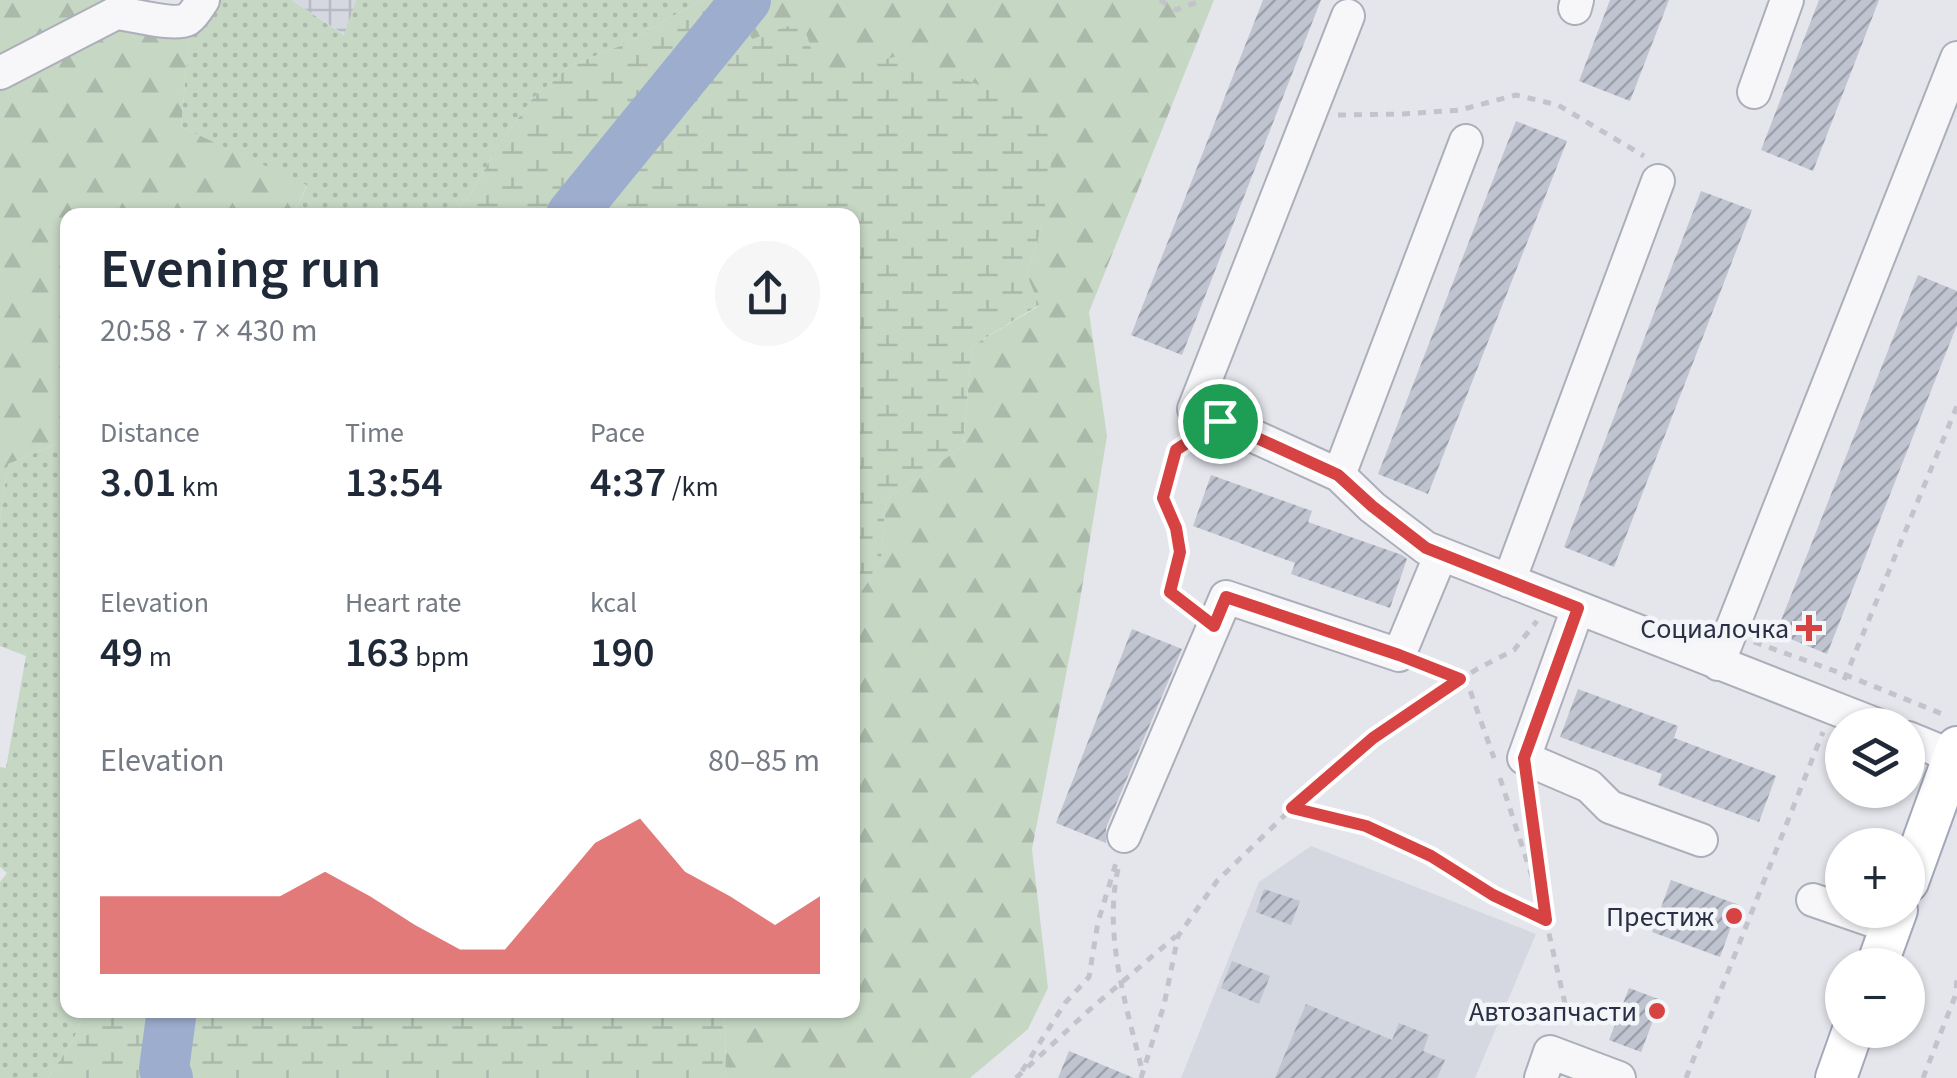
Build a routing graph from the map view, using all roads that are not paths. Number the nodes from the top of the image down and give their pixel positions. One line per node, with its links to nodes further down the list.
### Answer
1 (203, 0): 5 (lane)
2 (1787, 0): 6 (lane)
3 (1348, 16): 9 (lane)
4 (1957, 58): 13 (lane)
5 (0, 73)
6 (1754, 92)
7 (1466, 141): 9 (lane)
8 (1658, 181): 11 (lane)
9 (1338, 475): 10 (lane)
10 (1441, 554): 11 (lane); 18 (lane)
11 (1509, 581): 12 (lane)
12 (1566, 604): 13 (lane); 19 (lane)
13 (1718, 664): 14 (lane)
14 (1836, 708)
15 (1925, 740): 16 (lane)
16 (1956, 745): 17 (main road)
17 (1925, 833)
18 (1124, 836)
19 (1701, 840)
20 (1813, 900): 21 (lane)
21 (1825, 903)
22 (1847, 1048): 25 (main road)
23 (1546, 1065): 24 (lane)
24 (1619, 1078)
25 (1836, 1078)

